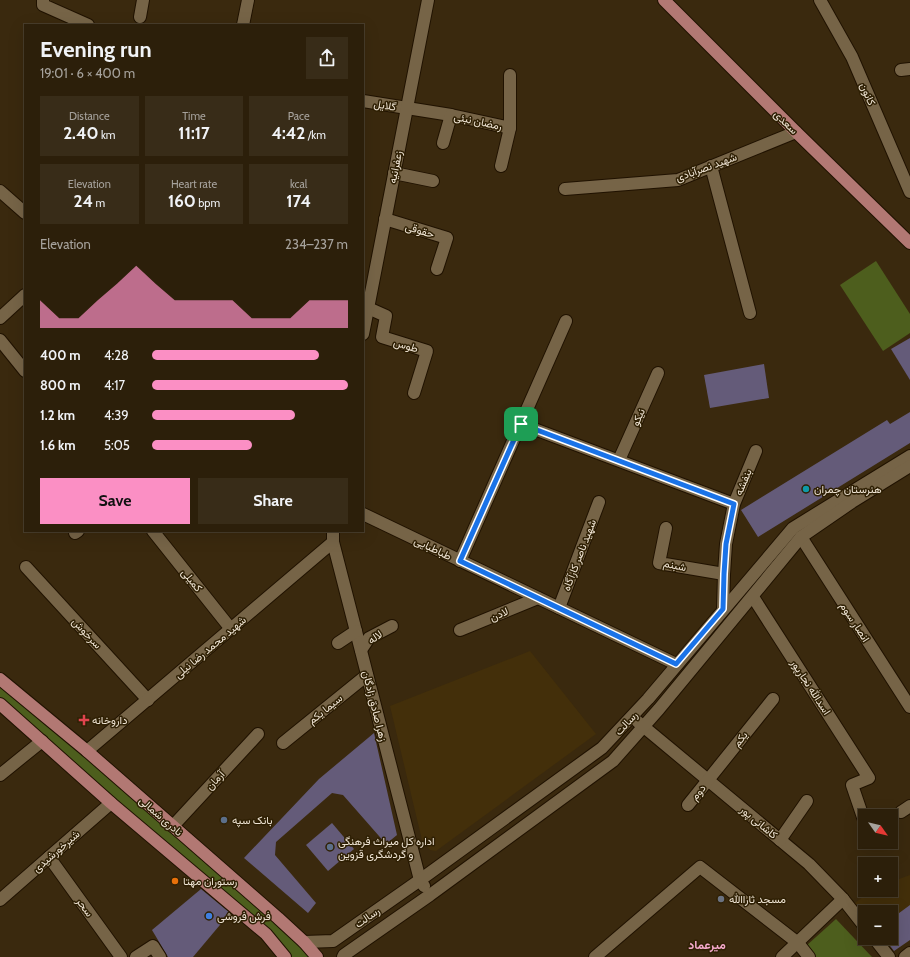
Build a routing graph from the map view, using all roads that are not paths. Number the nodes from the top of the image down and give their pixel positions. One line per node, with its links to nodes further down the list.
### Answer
1 (43, 0): 8 (street)
2 (143, 0): 7 (street)
3 (248, 0): 10 (street)
4 (428, 0): 13 (street, زعفرانیه)
5 (664, 0): 16 (main road, سعدی)
6 (820, 0): 21 (street, کانون)
7 (140, 17)
8 (66, 21): 9 (street)
9 (82, 24)
10 (242, 24)
11 (510, 75): 15 (street)
12 (364, 101): 13 (street, گلایل)
13 (407, 109): 14 (street, رمضان نبئی); 20 (street, زعفرانیه)
14 (451, 115): 15 (street, رمضان نبئی); 17 (street)
15 (510, 128): 18 (street, رمضان نبئی)
16 (796, 132): 19 (street, شهید نصرآبادی); 28 (main road, سعدی)
17 (443, 142)
18 (501, 166)
19 (711, 166): 23 (street, شهید نصرآبادی); 32 (street)
20 (394, 173): 22 (street); 27 (street, زعفرانیه)
21 (907, 178): 25 (street, کانون)
22 (433, 181)
23 (565, 189)
24 (0, 191): 26 (street)
25 (910, 192)
26 (24, 212)
27 (385, 219): 29 (street, حقوقی); 31 (street, زعفرانیه)
28 (910, 243)
29 (437, 269)
30 (24, 296): 33 (street)
31 (367, 299): 35 (street, زعفرانیه); 39 (street, طوس)
32 (750, 313)
33 (0, 318)
34 (566, 322): 40 (street)
35 (364, 325)
36 (1, 344): 37 (street)
37 (24, 370)
38 (658, 373): 43 (street, نیکو)
39 (414, 394)
40 (521, 424): 43 (street); 52 (street)
41 (756, 451): 46 (street, بنفشه)
42 (910, 456): 58 (street, رسالت)
43 (619, 460): 46 (street)
44 (910, 466): 51 (street, رسالت)
45 (599, 502): 57 (street, شهید ناصر کارآگاه)
46 (734, 504): 54 (street, بنفشه)
47 (364, 514): 52 (street, طباطبایی)
48 (666, 528): 54 (street, شبنم)
49 (155, 532): 60 (street, کمیلی)
50 (333, 537): 60 (street, شهید محمد رضا نیلی); 62 (street, زهرا صادق زادگان)
51 (801, 537): 55 (street, رسالت); 71 (street, انصار سوم)
52 (460, 561): 56 (street, طباطبایی)
53 (26, 567): 69 (street, سرخوش)
54 (724, 574): 58 (street, بنفشه)
55 (753, 597): 73 (street, رسالت); 83 (street, اسدالله نجارپور)
56 (538, 598): 57 (street, طباطبایی); 61 (street, لادن)
57 (559, 608): 65 (street, طباطبایی)
58 (723, 609): 65 (street, رسالت)
59 (392, 626): 64 (street, لاله)
60 (231, 629): 69 (street, شهید محمد رضا نیلی)
61 (460, 630)
62 (356, 632): 63 (street); 64 (street, زهرا صادق زادگان)
63 (338, 643)
64 (361, 650): 66 (street, زهرا صادق زادگان)
65 (676, 664): 72 (street, رسالت)
66 (367, 675): 76 (street, سیما یکم); 87 (street, زهرا صادق زادگان)
67 (0, 679): 77 (main road, نادری شمالی)
68 (773, 699): 79 (street, یکم)
69 (148, 700): 77 (street, شهید محمد رضا نیلی)
70 (0, 704): 75 (main road, نادری شمالی)
71 (910, 707)
72 (632, 717): 73 (street, کاشانی پور); 87 (street, رسالت)
73 (644, 726): 79 (street, کاشانی پور); 88 (street, رسالت)
74 (258, 734): 84 (street, آرمان)
75 (42, 741): 78 (street); 81 (main road, نادری شمالی)
76 (283, 743)
77 (87, 751): 84 (main road, نادری شمالی)
78 (0, 775)
79 (708, 780): 82 (street, دوم); 85 (street, کاشانی پور)
80 (807, 801): 85 (street)
81 (111, 803): 86 (street, شیرخورشیدی); 99 (main road, نادری شمالی)
82 (688, 805)
83 (860, 809)
84 (173, 826): 92 (main road, نادری شمالی)
85 (780, 840): 89 (street, کاشانی پور)
86 (49, 857): 90 (street, شیرخورشیدی); 96 (street, سحر)
87 (420, 880): 88 (street, زهرا صادق زادگان); 92 (street, رسالت)
88 (430, 895): 101 (street, رسالت)
89 (843, 899): 91 (street, کاشانی پور); 93 (street)
90 (0, 900)
91 (858, 918)
92 (304, 942): 100 (main road, نادری شمالی)
93 (798, 943): 102 (street); 103 (street); 104 (street)
94 (880, 945): 105 (street)
95 (910, 953): 106 (street)
96 (121, 957)
97 (136, 957): 98 (street)
98 (160, 957)
99 (285, 957)
100 (317, 957)
101 (343, 957)
102 (595, 957)
103 (782, 957)
104 (809, 957)
105 (889, 957)
106 (905, 957)

